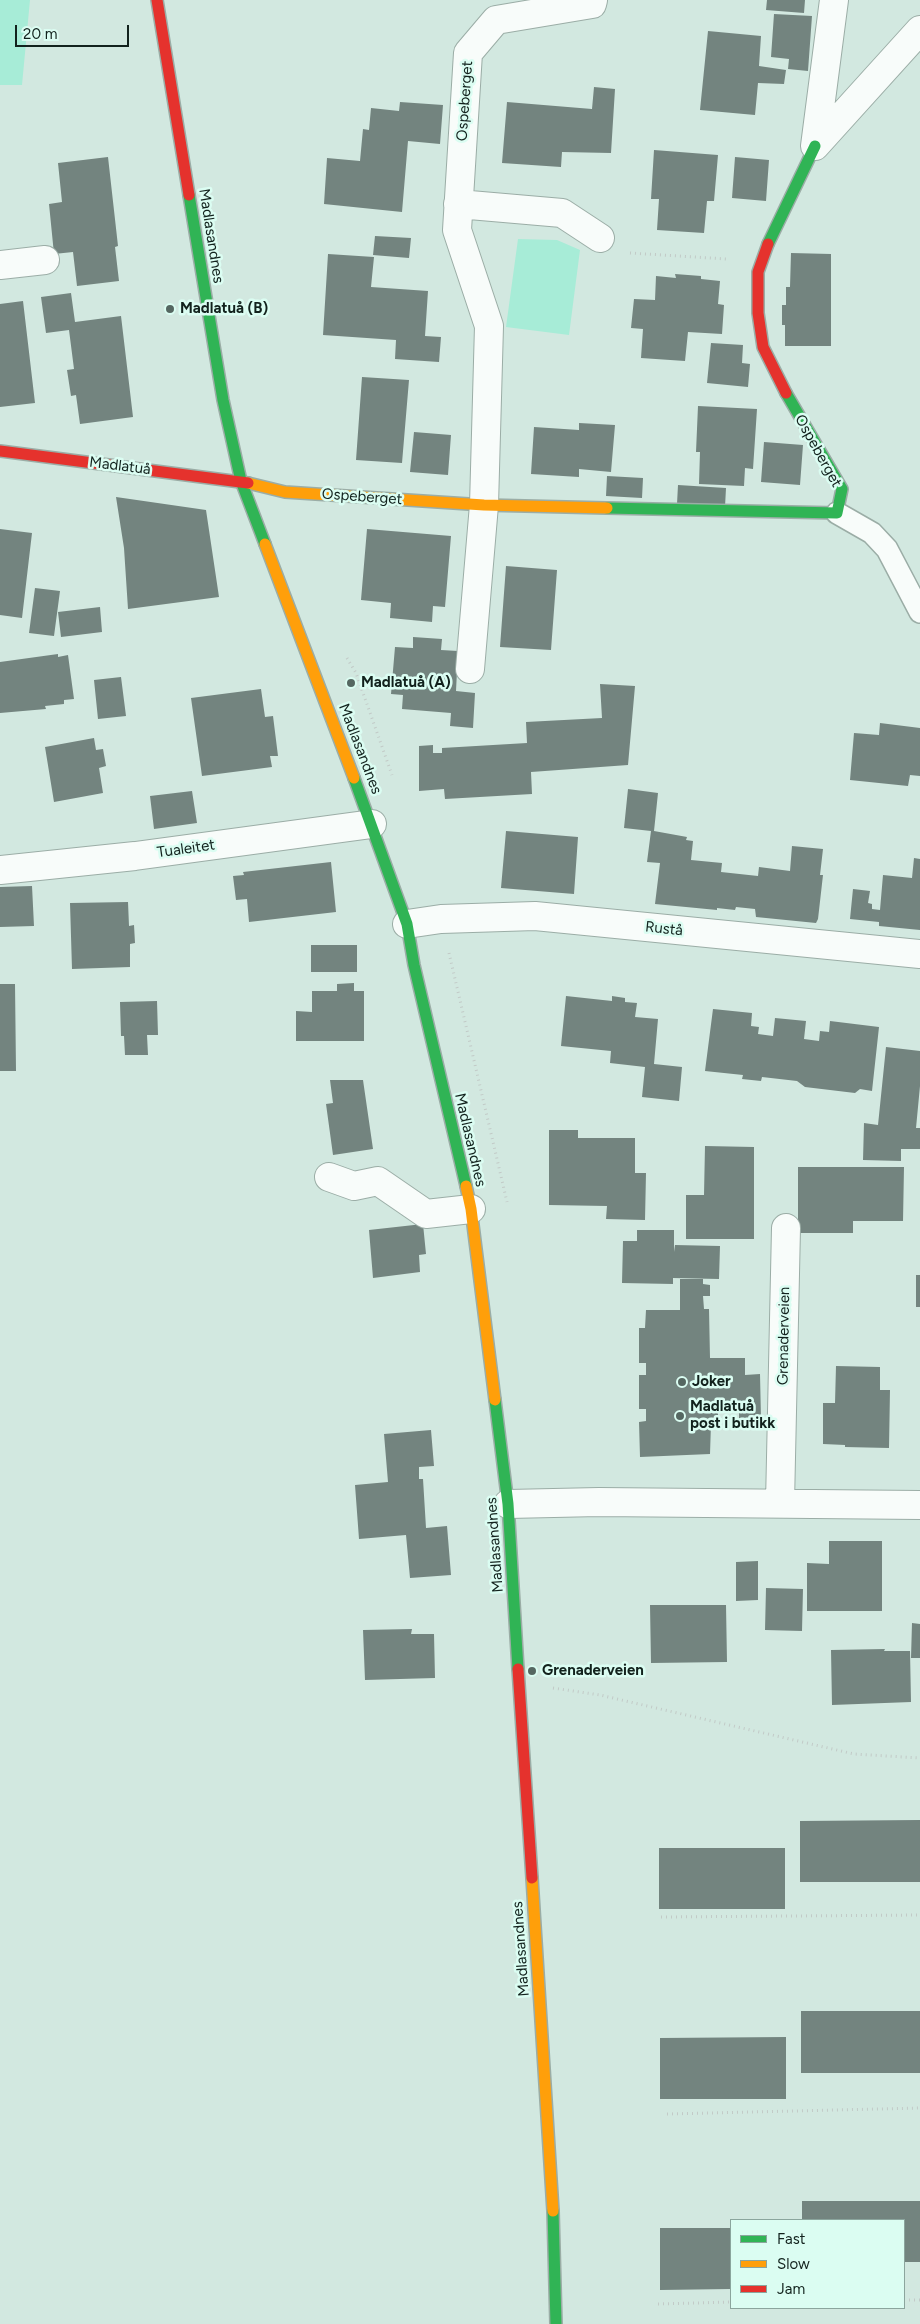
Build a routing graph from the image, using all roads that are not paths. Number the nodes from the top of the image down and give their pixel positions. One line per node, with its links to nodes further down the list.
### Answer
1 (157, 0): 11 (street, Madlasandnes)
2 (593, 0): 6 (street, Ospeberget)
3 (834, 0): 5 (street, Ospeberget)
4 (920, 30): 5 (street, Ospeberget)
5 (815, 146): 13 (street, Ospeberget)
6 (458, 204): 7 (street); 12 (street, Ospeberget)
7 (600, 238)
8 (45, 260): 9 (street)
9 (0, 266)
10 (0, 451): 11 (street, Madlatuå)
11 (241, 481): 12 (street, Ospeberget); 16 (street, Madlasandnes)
12 (484, 505): 13 (street, Ospeberget); 15 (street, Ospeberget)
13 (837, 514): 14 (lane)
14 (920, 612)
15 (470, 669)
16 (372, 824): 17 (street, Tualeitet); 18 (street, Madlasandnes)
17 (0, 870)
18 (407, 924): 19 (street, Rustå); 21 (street, Madlasandnes)
19 (920, 954)
20 (329, 1177): 21 (street)
21 (471, 1209): 24 (street, Madlasandnes)
22 (786, 1228): 23 (street, Grenaderveien)
23 (780, 1503): 24 (street); 25 (street)
24 (508, 1504): 26 (street, Madlasandnes)
25 (920, 1505)
26 (556, 2324)

